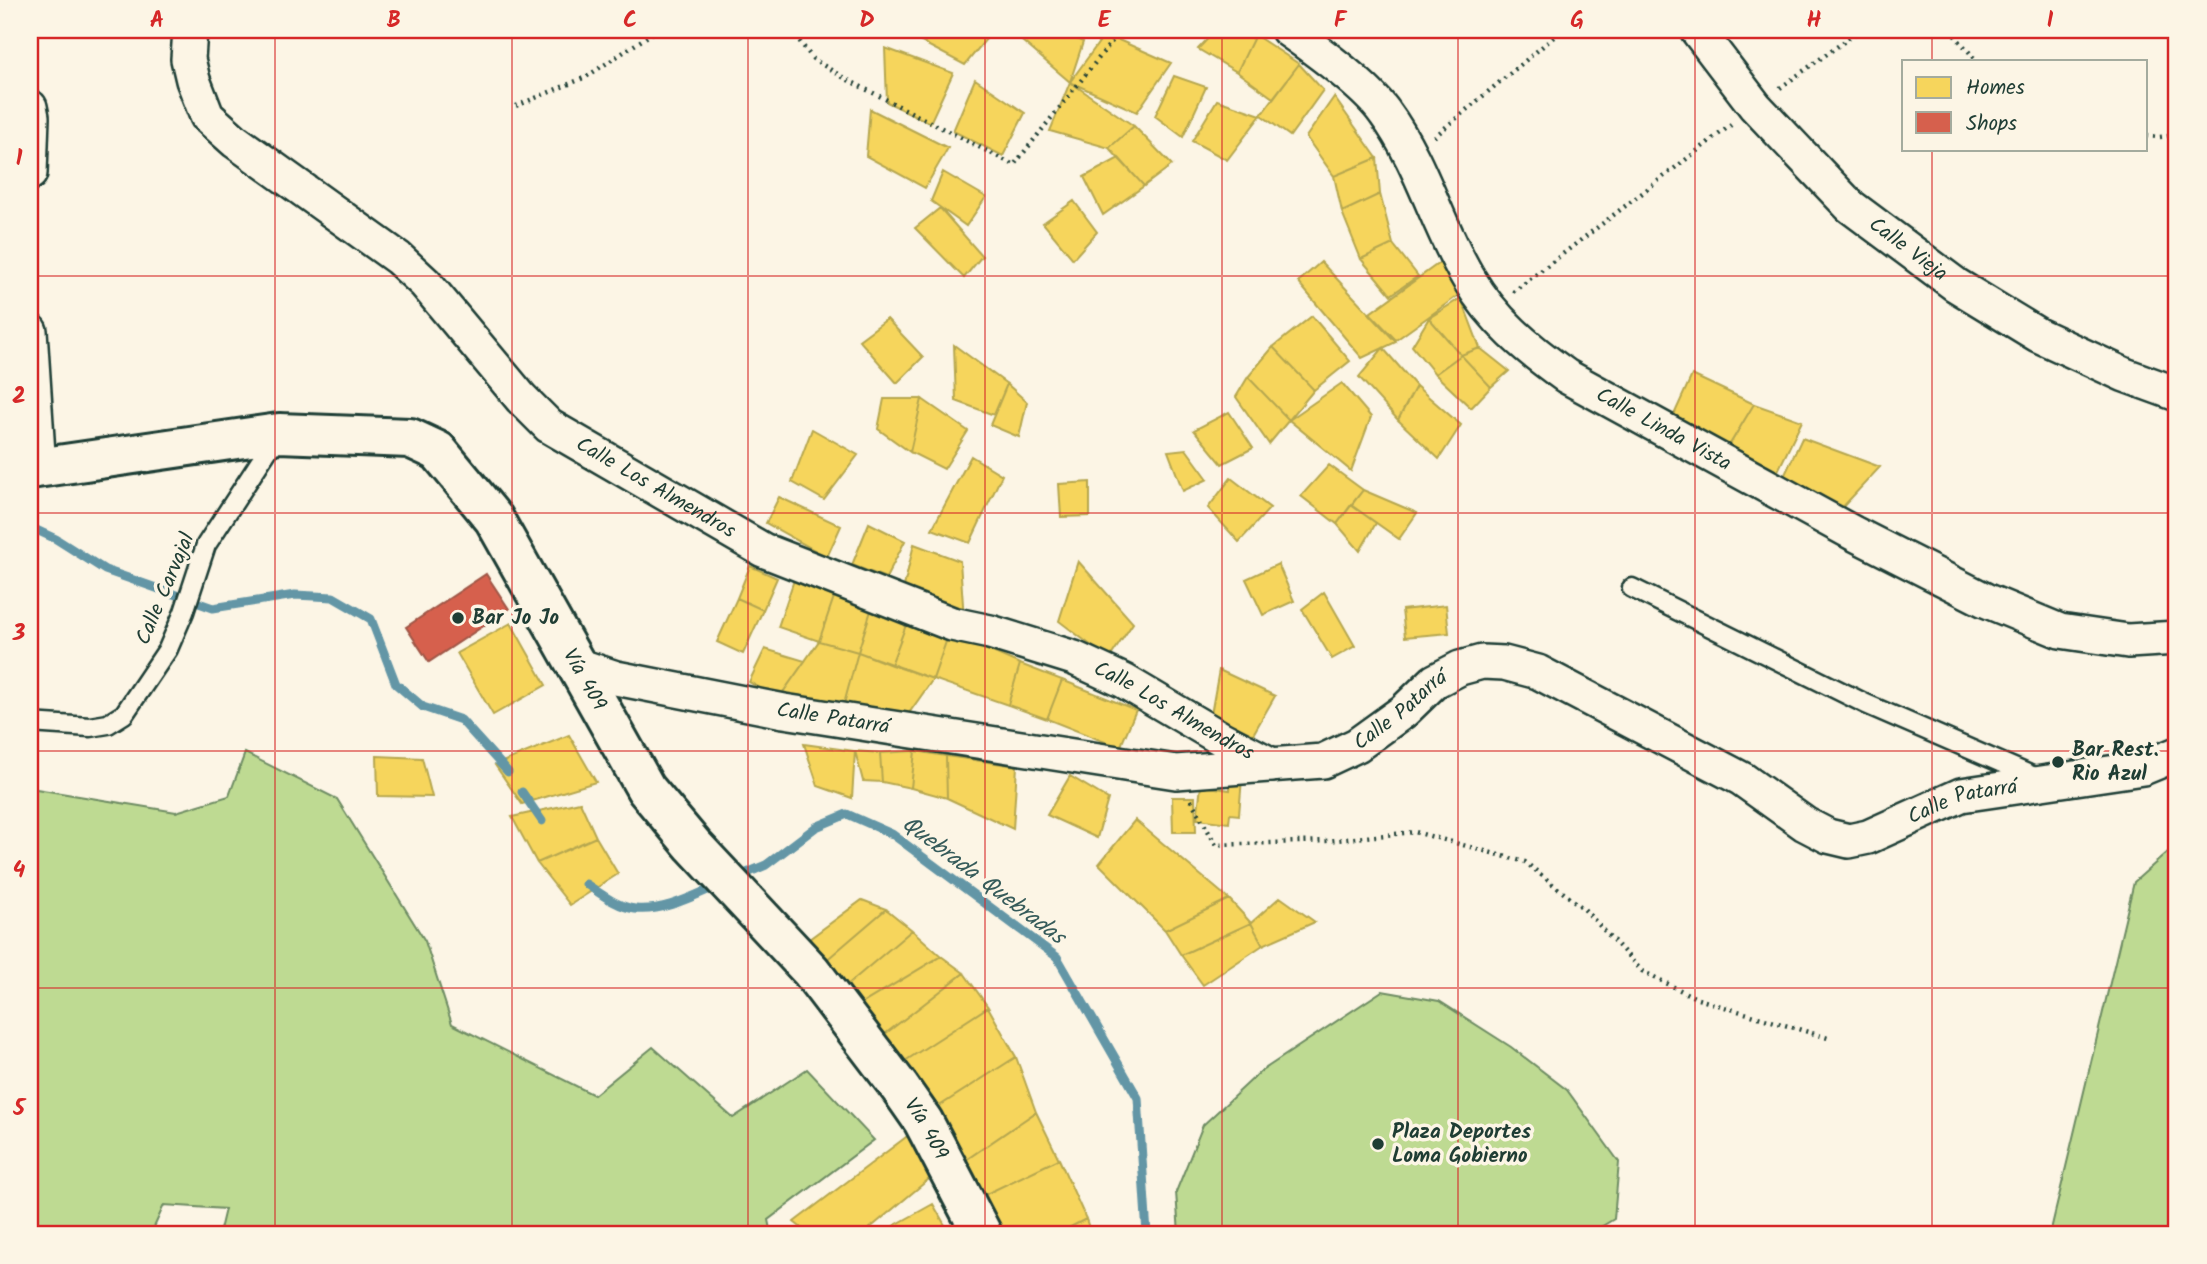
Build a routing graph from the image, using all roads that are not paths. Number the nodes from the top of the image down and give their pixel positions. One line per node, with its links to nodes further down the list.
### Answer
1 (190, 30): 15 (street, Calle Los Almendros)
2 (1288, 30): 11 (street, Calle Linda Vista)
3 (1697, 30): 7 (street, Calle Vieja)
4 (30, 107): 5 (street)
5 (30, 173)
6 (30, 331): 9 (street)
7 (2177, 394)
8 (279, 433): 9 (street, Vía 409); 12 (street, Vía 409); 13 (lane, Calle Carvajal)
9 (34, 469)
10 (1632, 588): 16 (lane)
11 (2177, 638)
12 (577, 665): 15 (street, Calle Patarrá); 17 (street, Vía 409)
13 (30, 723)
14 (2177, 754): 16 (street, Calle Patarrá)
15 (1272, 765): 16 (street, Calle Patarrá)
16 (2046, 782)
17 (982, 1234)

